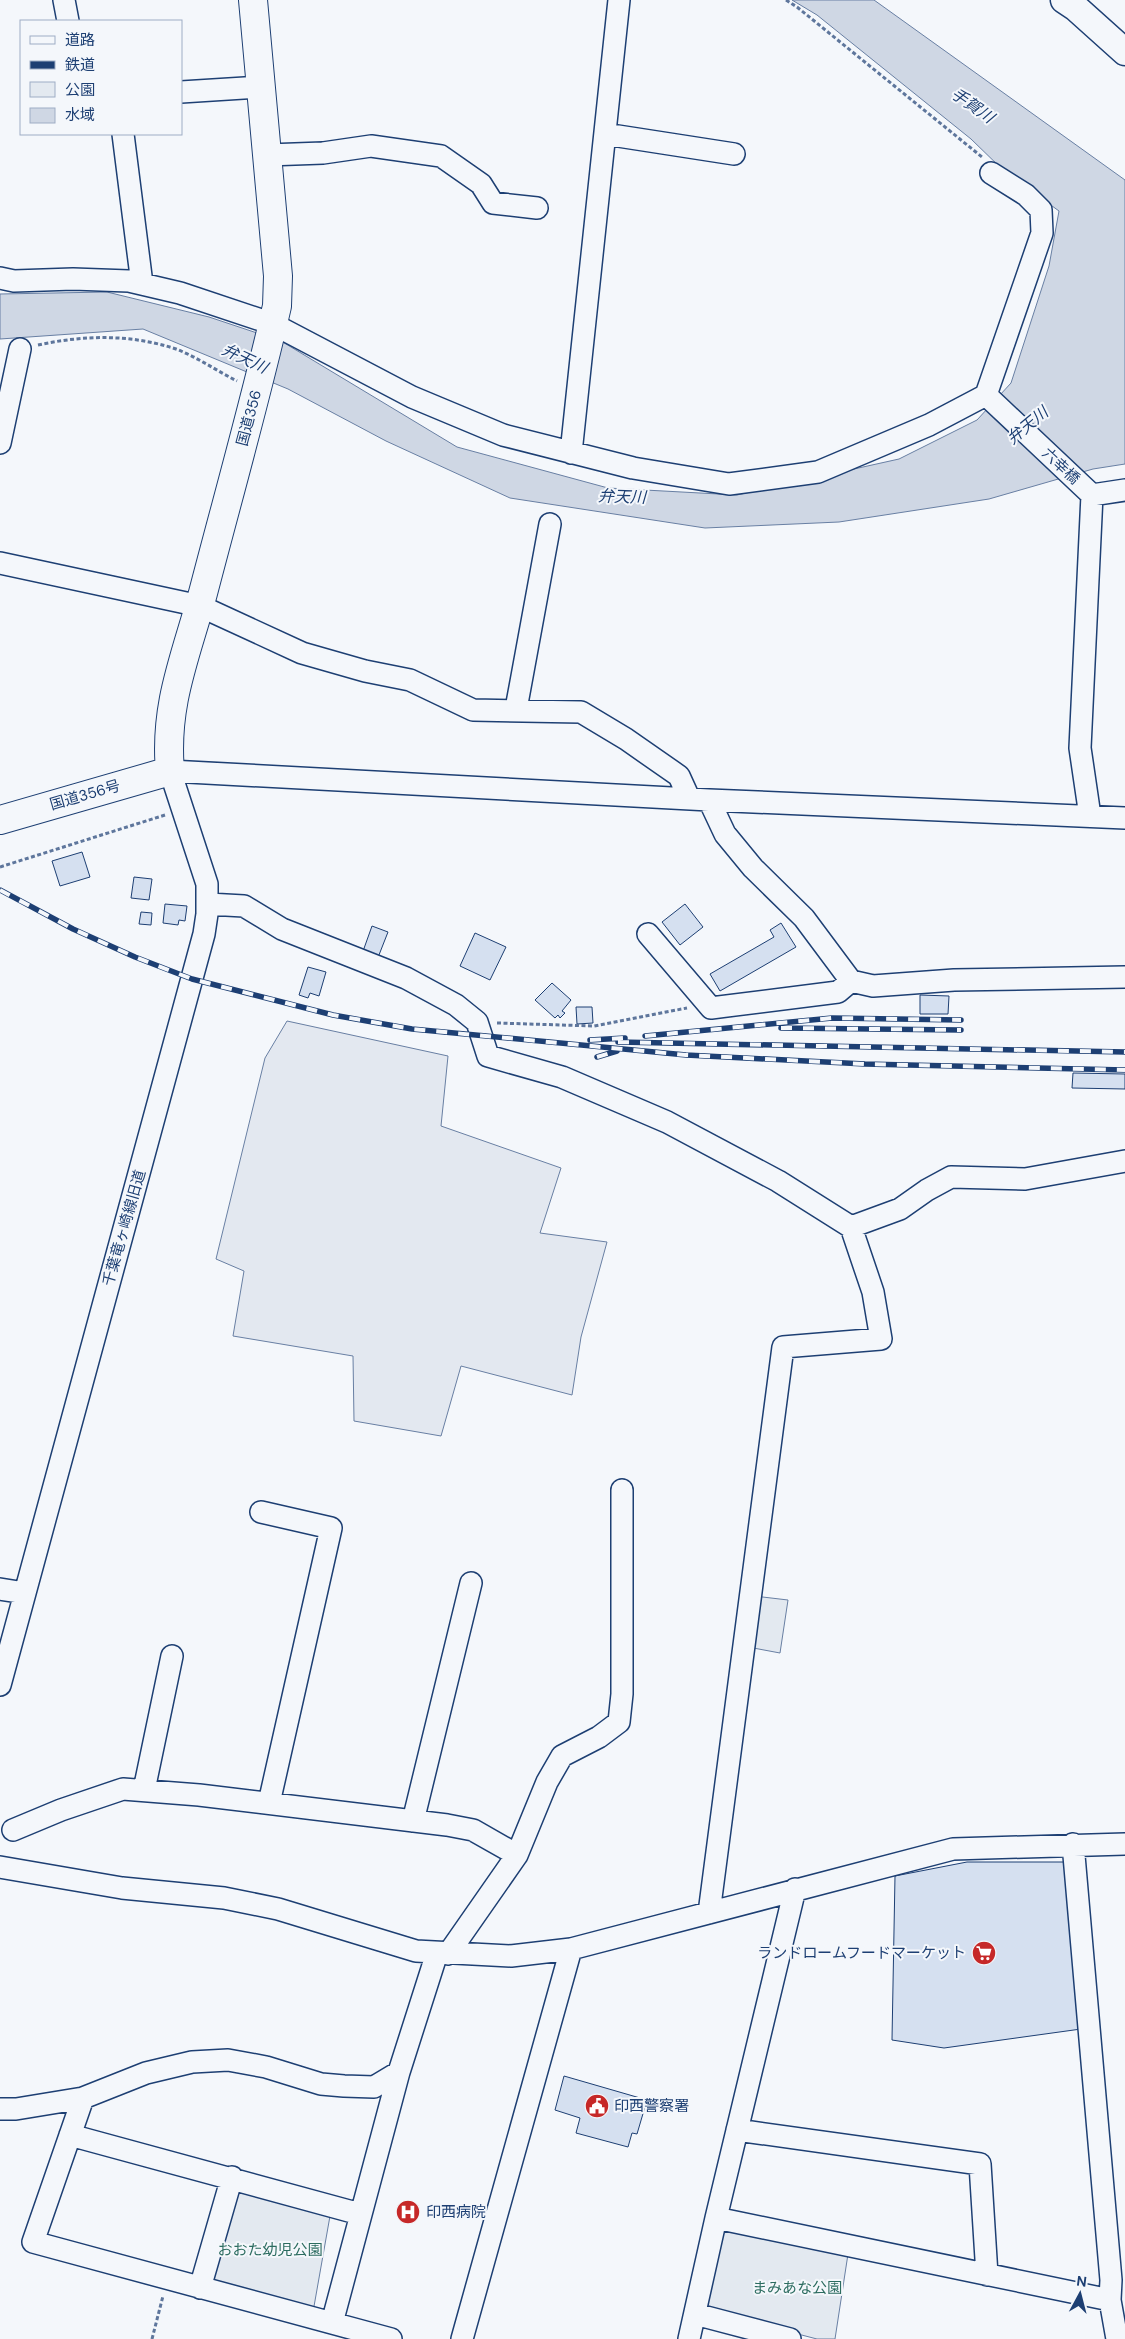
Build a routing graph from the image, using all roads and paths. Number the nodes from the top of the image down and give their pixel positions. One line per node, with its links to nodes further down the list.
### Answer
1 (64, 0): 6 (street)
2 (253, 0): 8 (highway, 国道356)
3 (620, 0): 10 (street)
4 (786, 0): 14 (path)
5 (1064, 0): 7 (main road)
6 (68, 20)
7 (1125, 52)
8 (261, 87): 9 (street); 13 (highway, 国道356)
9 (182, 92)
10 (605, 134): 12 (street); 23 (street)
11 (123, 135): 17 (street)
12 (734, 154)
13 (267, 155): 15 (street); 18 (highway, 国道356)
14 (992, 174): 21 (street)
15 (537, 208)
16 (0, 278): 17 (street)
17 (142, 284): 18 (street)
18 (272, 328): 20 (highway, 国道356); 23 (street)
19 (20, 349): 20 (path); 22 (street)
20 (257, 387): 28 (highway, 国道356)
21 (986, 395): 23 (street); 25 (street, 六幸橋)
22 (0, 443)
23 (571, 453)
24 (1125, 490): 25 (street)
25 (1092, 495): 33 (street)
26 (550, 524): 29 (street)
27 (0, 563): 28 (street)
28 (200, 606): 29 (street); 30 (highway, 国道356)
29 (516, 710): 31 (street)
30 (170, 771): 31 (street); 32 (street, 千葉竜ヶ崎線旧道); 35 (highway, 国道356号)
31 (699, 799): 33 (street); 40 (street)
32 (183, 810): 36 (path); 37 (street, 千葉竜ヶ崎線旧道)
33 (1090, 816): 34 (street)
34 (1125, 818)
35 (0, 820)
36 (0, 867)
37 (208, 904): 42 (street); 49 (street, 千葉竜ヶ崎線旧道)
38 (648, 934): 41 (street)
39 (1125, 977): 40 (street)
40 (851, 981): 41 (street)
41 (707, 1004): 42 (path)
42 (477, 1022): 44 (street)
43 (1125, 1162): 44 (street)
44 (851, 1227): 61 (street)
45 (622, 1490): 58 (street)
46 (261, 1512): 53 (street)
47 (470, 1583): 54 (street)
48 (0, 1589): 49 (street)
49 (25, 1593): 51 (street, 千葉竜ヶ崎線旧道)
50 (172, 1656): 52 (street)
51 (0, 1685)
52 (144, 1790): 53 (street); 55 (street)
53 (269, 1803): 54 (street)
54 (413, 1821): 58 (street)
55 (13, 1830)
56 (1072, 1844): 57 (street); 60 (street); 75 (street)
57 (1125, 1844)
58 (517, 1855): 63 (street)
59 (0, 1867): 63 (street)
60 (795, 1889): 61 (street); 67 (street)
61 (709, 1913): 62 (street)
62 (571, 1949): 63 (street); 80 (street)
63 (443, 1953): 64 (street)
64 (399, 2072): 65 (street); 70 (street)
65 (83, 2098): 66 (street); 68 (street)
66 (0, 2109)
67 (737, 2130): 71 (street); 72 (street)
68 (70, 2135): 69 (street); 73 (street)
69 (232, 2177): 70 (street); 74 (street)
70 (360, 2214): 77 (street)
71 (716, 2218): 72 (street); 76 (street)
72 (987, 2275): 75 (street)
73 (168, 2279): 74 (street); 78 (path)
74 (200, 2288): 77 (street)
75 (1110, 2300): 83 (street)
76 (695, 2314): 81 (street); 82 (street)
77 (332, 2323): 79 (street)
78 (152, 2339)
79 (391, 2339)
80 (462, 2339)
81 (689, 2339)
82 (790, 2339)
83 (1117, 2339)

